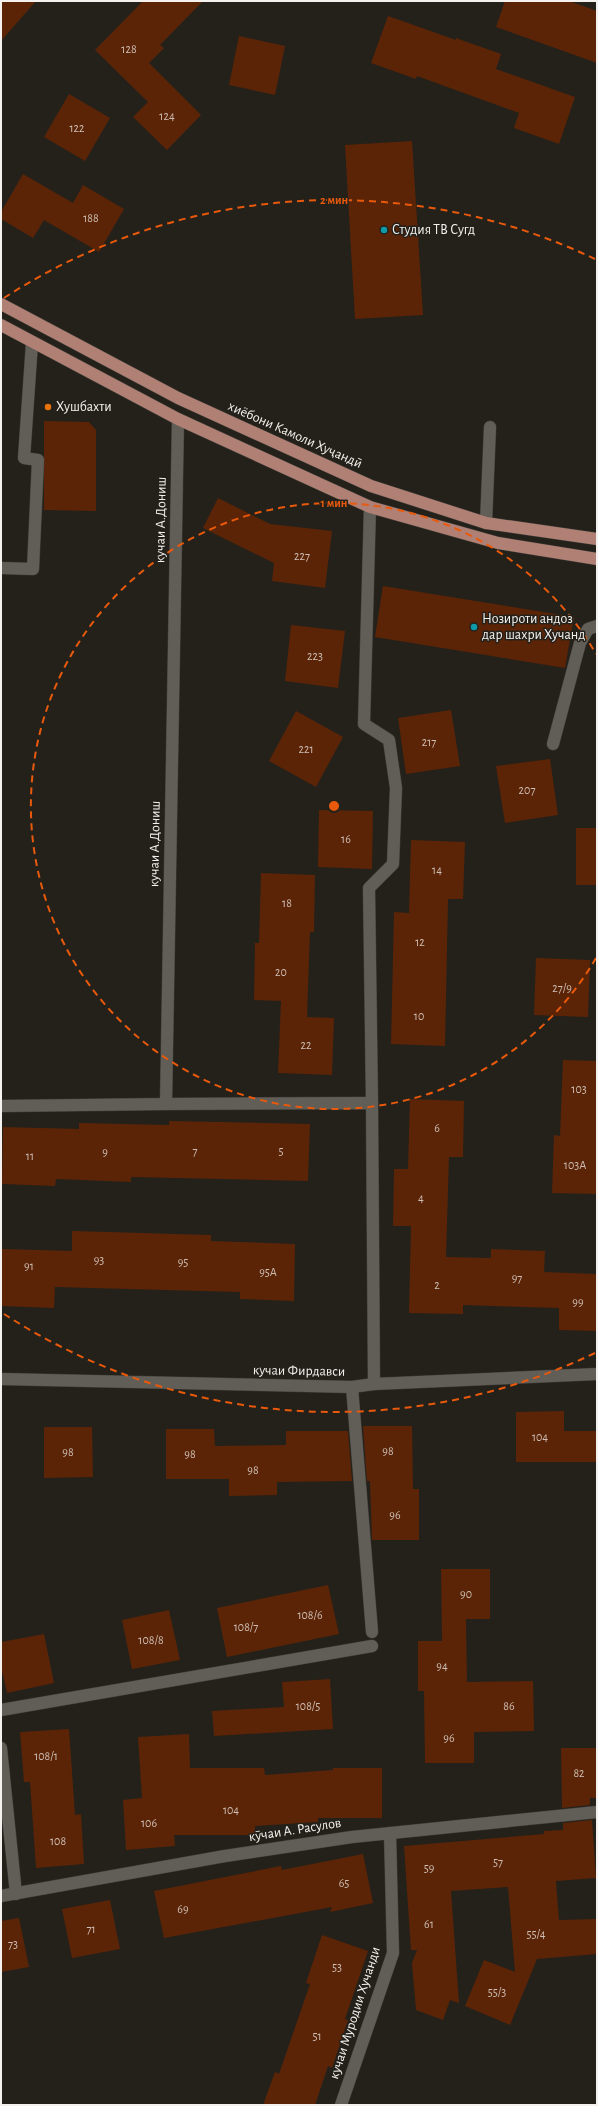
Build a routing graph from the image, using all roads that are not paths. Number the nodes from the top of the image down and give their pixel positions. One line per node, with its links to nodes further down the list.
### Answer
1 (1, 304): 7 (main road, хиёбони Камоли Хуҷандӣ)
2 (1, 325): 3 (main road)
3 (32, 343): 4 (main road); 10 (street)
4 (178, 419): 6 (main road); 14 (street, кучаи А.Дониш)
5 (490, 427): 7 (street)
6 (370, 507): 9 (main road); 13 (street)
7 (486, 522): 8 (main road, хиёбони Камоли Хуҷандӣ)
8 (597, 539)
9 (597, 559)
10 (1, 568)
11 (597, 626): 12 (street)
12 (553, 744)
13 (372, 1103): 14 (street); 18 (street)
14 (166, 1104): 15 (street)
15 (1, 1106)
16 (597, 1374): 18 (street, кучаи Фирдавси)
17 (1, 1379): 19 (street, кучаи Фирдавси)
18 (374, 1384): 19 (street, кучаи Фирдавси)
19 (352, 1387): 20 (street)
20 (372, 1632)
21 (372, 1646): 22 (street)
22 (1, 1710)
23 (1, 1748): 26 (street)
24 (597, 1812): 25 (street, кӯчаи А. Расулов)
25 (390, 1833): 26 (street, кӯчаи А. Расулов); 28 (street, кучаи Муродии Хучанди)
26 (16, 1894): 27 (street, кӯчаи А. Расулов)
27 (1, 1896)
28 (341, 2105)

